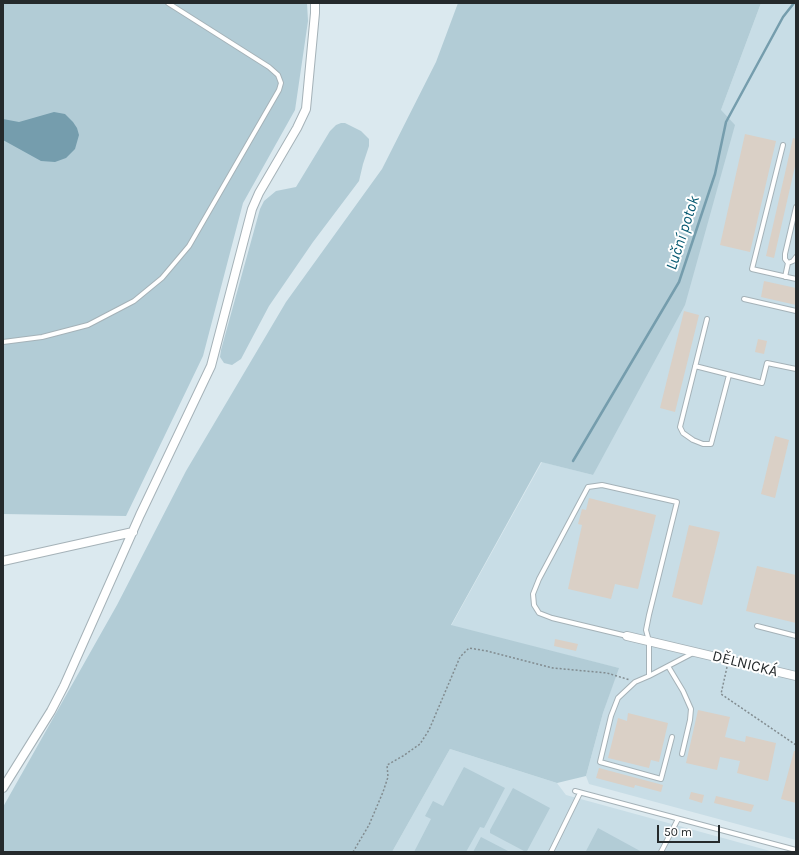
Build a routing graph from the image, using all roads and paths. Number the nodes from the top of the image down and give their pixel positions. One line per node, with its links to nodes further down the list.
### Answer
1 (168, 3): 12 (lane)
2 (315, 3): 16 (street)
3 (783, 145): 7 (lane)
4 (796, 207): 6 (lane)
5 (796, 257): 6 (lane)
6 (788, 263): 7 (lane)
7 (785, 277): 8 (lane)
8 (796, 279)
9 (744, 299): 10 (lane)
10 (796, 311)
11 (707, 319): 13 (lane)
12 (3, 342)
13 (695, 366): 15 (lane); 15 (lane)
14 (796, 369): 15 (lane)
15 (729, 375)
16 (132, 532): 17 (street); 31 (street)
17 (3, 560)
18 (757, 626): 20 (lane)
19 (627, 636): 21 (street, DĚLNICKÁ); 21 (lane)
20 (796, 636)
21 (650, 641): 22 (street, DĚLNICKÁ); 25 (lane)
22 (694, 652): 23 (street, DĚLNICKÁ); 24 (lane, DĚLNICKÁ)
23 (729, 660): 26 (street, DĚLNICKÁ); 29 (path)
24 (668, 666): 25 (lane, DĚLNICKÁ); 30 (lane)
25 (649, 676): 27 (lane, DĚLNICKÁ)
26 (796, 676)
27 (635, 682): 28 (lane, DĚLNICKÁ); 34 (path)
28 (672, 737)
29 (796, 745)
30 (682, 754)
31 (3, 788)
32 (678, 819): 33 (lane); 35 (lane); 36 (lane)
33 (796, 850)
34 (353, 852)
35 (551, 852)
36 (662, 852)

